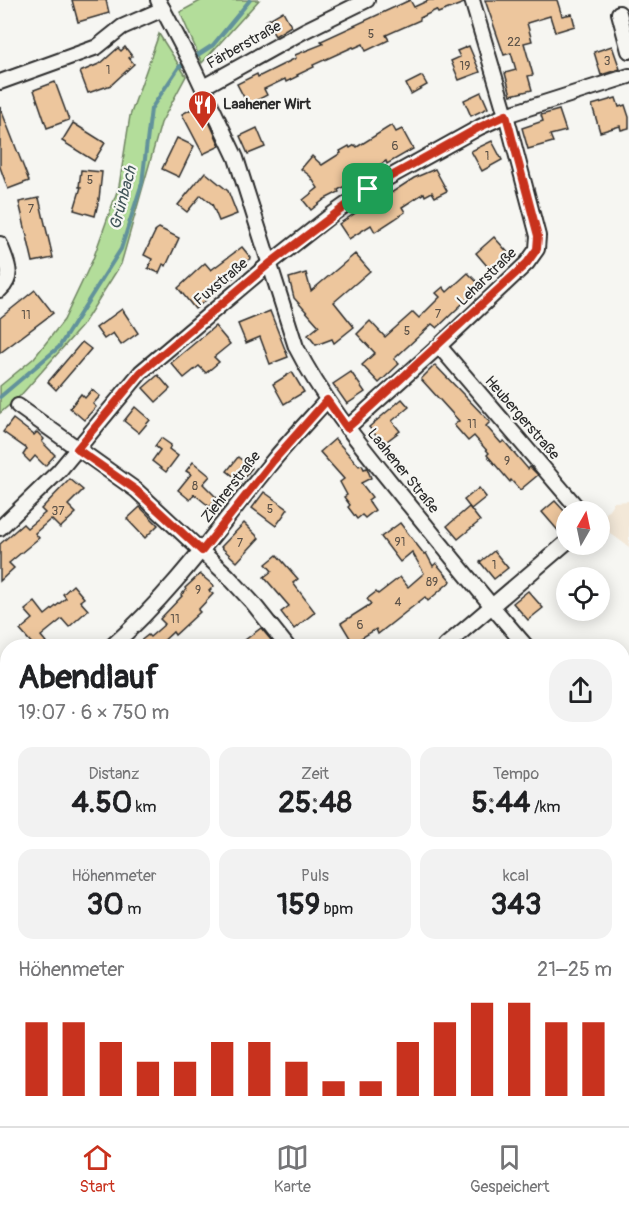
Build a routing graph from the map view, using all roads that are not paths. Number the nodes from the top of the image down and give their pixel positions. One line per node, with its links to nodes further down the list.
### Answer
1 (367, 0): 8 (street, Färberstraße)
2 (472, 0): 9 (street, Leharstraße)
3 (160, 5): 7 (street); 8 (street, Laahener Straße)
4 (619, 13): 5 (street)
5 (629, 51)
6 (629, 76): 9 (street, Fuxstraße)
7 (0, 82)
8 (203, 87): 11 (street, Laahener Straße)
9 (506, 115): 11 (street, Fuxstraße); 13 (street, Leharstraße)
10 (0, 244): 12 (street)
11 (269, 264): 14 (street, Laahener Straße); 17 (street, Fuxstraße)
12 (0, 290)
13 (439, 346): 16 (street, Leharstraße); 18 (street, Heubergerstraße)
14 (327, 400): 16 (street, Laahener Straße); 20 (street, Ziehrerstraße)
15 (18, 406): 17 (street)
16 (347, 428): 22 (street, Laahener Straße)
17 (77, 449): 19 (street, Fuxstraße); 20 (street)
18 (571, 501)
19 (0, 528)
20 (202, 551): 23 (street, Ziehrerstraße); 24 (street)
21 (556, 551): 22 (street)
22 (491, 606): 25 (street); 26 (street, Laahener Straße)
23 (120, 639)
24 (281, 639)
25 (453, 639)
26 (520, 639)

